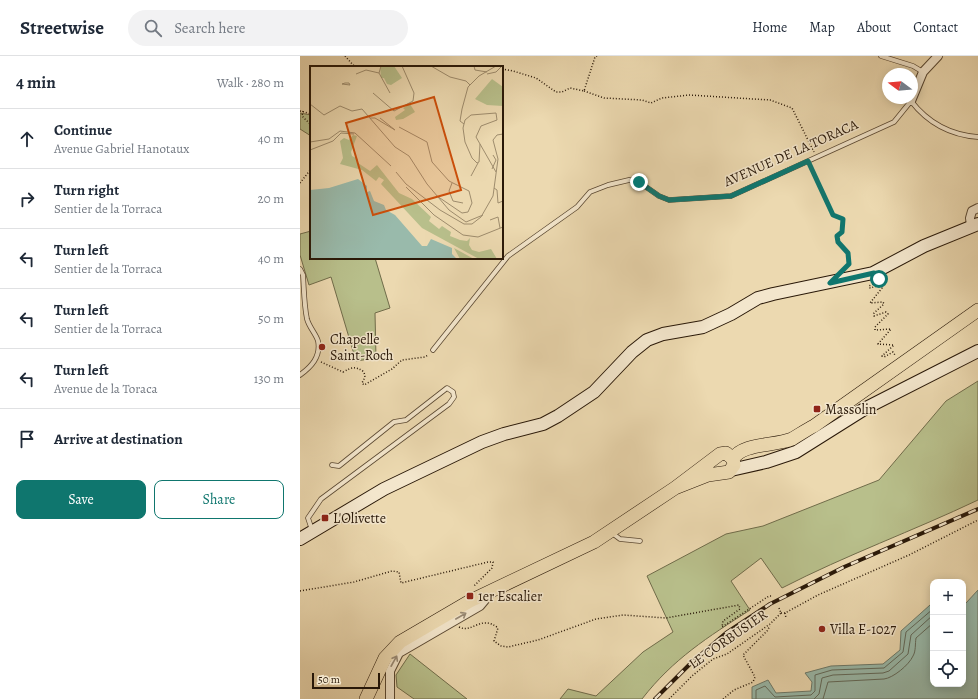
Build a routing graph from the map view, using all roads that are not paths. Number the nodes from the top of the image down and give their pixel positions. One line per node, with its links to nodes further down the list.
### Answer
1 (881, 56): 3 (lane)
2 (938, 56): 3 (street, AVENUE DE LA TORACA)
3 (923, 72): 4 (street, AVENUE DE LA TORACA)
4 (918, 84)
5 (909, 104): 12 (lane, AVENUE DE LA TORACA)
6 (914, 104): 7 (lane)
7 (978, 137)
8 (978, 208): 9 (street)
9 (975, 225): 18 (main road)
10 (300, 269): 14 (lane)
11 (978, 310): 15 (main road)
12 (432, 350)
13 (978, 351): 15 (main road)
14 (300, 375)
15 (727, 463): 17 (main road)
16 (332, 466): 18 (lane)
17 (611, 531): 20 (lane); 21 (main road)
18 (312, 532): 19 (main road)
19 (300, 539)
20 (640, 541)
21 (488, 592): 22 (main road); 23 (street, one-way to 21)
22 (366, 699)
23 (390, 699)

